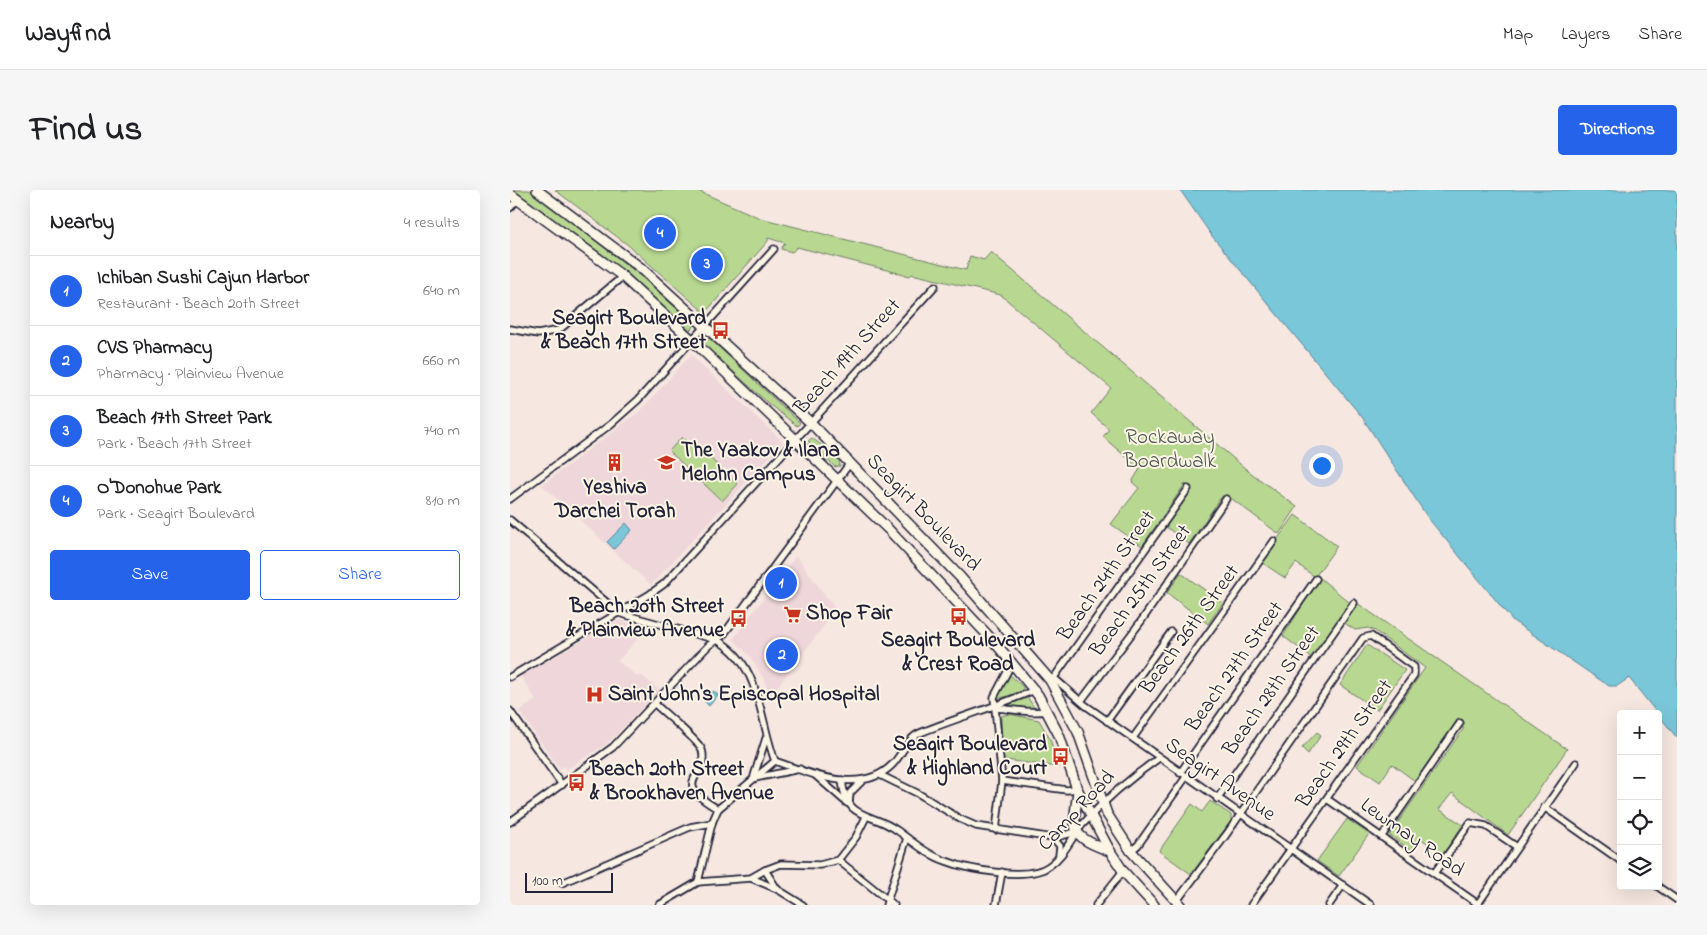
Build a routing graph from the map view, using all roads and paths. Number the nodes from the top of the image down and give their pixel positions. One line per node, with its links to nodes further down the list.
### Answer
1 (538, 190): 7 (main road, Seagirt Boulevard)
2 (514, 197): 3 (street); 5 (main road, Seagirt Boulevard)
3 (510, 208)
4 (774, 250): 7 (street)
5 (622, 277): 8 (street); 9 (main road, Seagirt Boulevard)
6 (935, 286): 10 (street, Beach 19th Street)
7 (704, 328): 9 (street); 10 (main road, Seagirt Boulevard)
8 (510, 329)
9 (693, 341): 11 (main road, Seagirt Boulevard); 15 (street)
10 (811, 423): 11 (street, Beach 19th Street); 12 (main road, Seagirt Boulevard)
11 (796, 438): 13 (main road, Seagirt Boulevard); 21 (street, Beach 19th Street)
12 (850, 463): 13 (street); 27 (main road, Seagirt Boulevard)
13 (838, 480): 23 (street); 24 (main road, Seagirt Boulevard)
14 (1188, 489): 27 (street, Beach 24th Street)
15 (510, 499)
16 (1226, 499): 29 (street, Beach 25th Street)
17 (510, 520): 21 (street)
18 (1274, 541): 37 (street, Beach 26th Street)
19 (1316, 579): 42 (street, Beach 27th Street)
20 (1354, 603): 52 (street, Beach 28th Street)
21 (619, 612): 23 (street); 26 (street, Beach 19th Street)
22 (1171, 632): 34 (street)
23 (717, 640): 30 (street); 36 (street)
24 (1012, 663): 28 (main road, Seagirt Boulevard); 31 (street)
25 (1414, 675): 53 (street, Beach 29th Street); 58 (street, Beach 28th Street)
26 (510, 677)
27 (1052, 679): 29 (street, Seagirt Avenue); 54 (main road, Seagirt Boulevard)
28 (1034, 690): 31 (street); 33 (main road, Seagirt Boulevard)
29 (1081, 701): 34 (street, Seagirt Avenue)
30 (655, 704): 50 (street); 57 (street)
31 (994, 708): 33 (street); 44 (street); 49 (street)
32 (510, 711): 50 (street)
33 (1047, 712): 51 (main road, Seagirt Boulevard)
34 (1107, 721): 37 (street, Seagirt Avenue)
35 (1460, 723): 65 (street)
36 (767, 733): 39 (street); 46 (street)
37 (1133, 738): 38 (street, Seagirt Avenue)
38 (1159, 758): 42 (street, Seagirt Avenue); 54 (street, Camp Road)
39 (775, 761): 41 (street); 46 (street)
40 (1576, 763): 56 (street)
41 (800, 770): 43 (street); 46 (street)
42 (1180, 773): 45 (street, Seagirt Avenue)
43 (814, 774): 48 (street); 55 (street, Camp Road)
44 (880, 776): 47 (street); 63 (street)
45 (1186, 777): 52 (street, Seagirt Avenue); 71 (street)
46 (753, 779): 57 (street)
47 (863, 779): 48 (street); 55 (street)
48 (842, 780): 55 (street)
49 (1002, 781): 51 (street); 63 (street)
50 (562, 785): 61 (street)
51 (1078, 790): 59 (main road, Seagirt Boulevard); 64 (main road)
52 (1217, 798): 58 (street, Seagirt Avenue)
53 (1327, 798): 65 (street, Lewmay Road); 69 (street, Beach 29th Street)
54 (1102, 804): 59 (street, Camp Road); 71 (main road, Seagirt Boulevard)
55 (849, 805): 60 (street, Camp Road)
56 (1544, 808): 68 (street); 73 (street)
57 (718, 810): 62 (street)
58 (1240, 815): 69 (street, Seagirt Avenue); 87 (street, Beach 28th Street)
59 (1090, 816): 64 (street, Camp Road); 70 (main road, Seagirt Boulevard)
60 (866, 817): 66 (street, Camp Road); 74 (street)
61 (510, 822)
62 (712, 824): 80 (street); 81 (street)
63 (996, 830): 67 (street)
64 (1076, 832): 67 (street); 70 (main road); 72 (street, Camp Road)
65 (1382, 836): 78 (street, Lewmay Road)
66 (908, 838): 77 (street, Camp Road); 86 (street)
67 (1053, 838): 72 (street)
68 (1517, 846): 78 (street); 88 (street)
69 (1291, 849): 82 (street, Seagirt Avenue); 95 (street, Beach 29th Street)
70 (1110, 851): 76 (main road, Seagirt Boulevard)
71 (1131, 851): 87 (main road, Seagirt Boulevard)
72 (1058, 858): 77 (street, Camp Road)
73 (1617, 858)
74 (838, 860): 75 (street); 86 (street)
75 (765, 870): 79 (street); 83 (street)
76 (1123, 871): 93 (street); 94 (main road, Seagirt Boulevard)
77 (1002, 872): 92 (street)
78 (1434, 872): 88 (street, Lewmay Road)
79 (752, 878): 81 (street); 83 (street)
80 (562, 882)
81 (698, 882): 89 (street)
82 (1343, 886): 96 (street); 97 (street, Seagirt Avenue)
83 (777, 889): 90 (street)
84 (1662, 890): 85 (street)
85 (1677, 900)
86 (886, 902): 91 (street)
87 (1178, 904)
88 (1478, 904)
89 (659, 905)
90 (803, 905)
91 (894, 905)
92 (996, 905)
93 (1096, 905)
94 (1154, 905)
95 (1251, 905)
96 (1329, 905)
97 (1371, 905)

